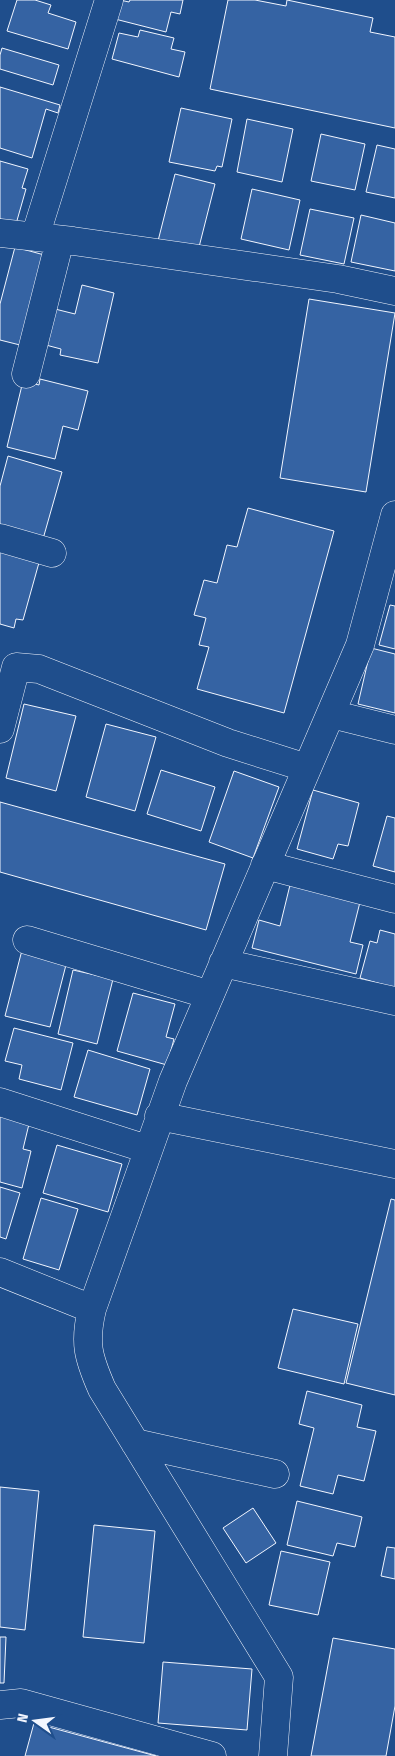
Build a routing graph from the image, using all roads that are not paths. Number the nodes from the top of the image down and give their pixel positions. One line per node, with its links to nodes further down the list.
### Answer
1 (108, 0): 2 (street)
2 (48, 238): 3 (street); 4 (street); 5 (street)
3 (2, 241)
4 (395, 291)
5 (26, 374)
6 (395, 515): 9 (street)
7 (0, 538): 8 (street)
8 (52, 553)
9 (388, 566): 10 (street)
10 (331, 714): 12 (street); 13 (street)
11 (0, 729): 13 (street)
12 (395, 730)
13 (307, 768): 14 (street)
14 (265, 865): 15 (street); 17 (street)
15 (395, 899)
16 (27, 940): 18 (street)
17 (224, 963): 18 (street); 19 (street)
18 (210, 995): 21 (street)
19 (395, 1001)
20 (0, 1102): 22 (street)
21 (159, 1116): 22 (street); 23 (street)
22 (147, 1149): 25 (street)
23 (395, 1164)
24 (0, 1272): 25 (street)
25 (92, 1309): 26 (street)
26 (135, 1443): 27 (street); 30 (street)
27 (275, 1474)
28 (0, 1705): 29 (street)
29 (212, 1756)
30 (274, 1756)

